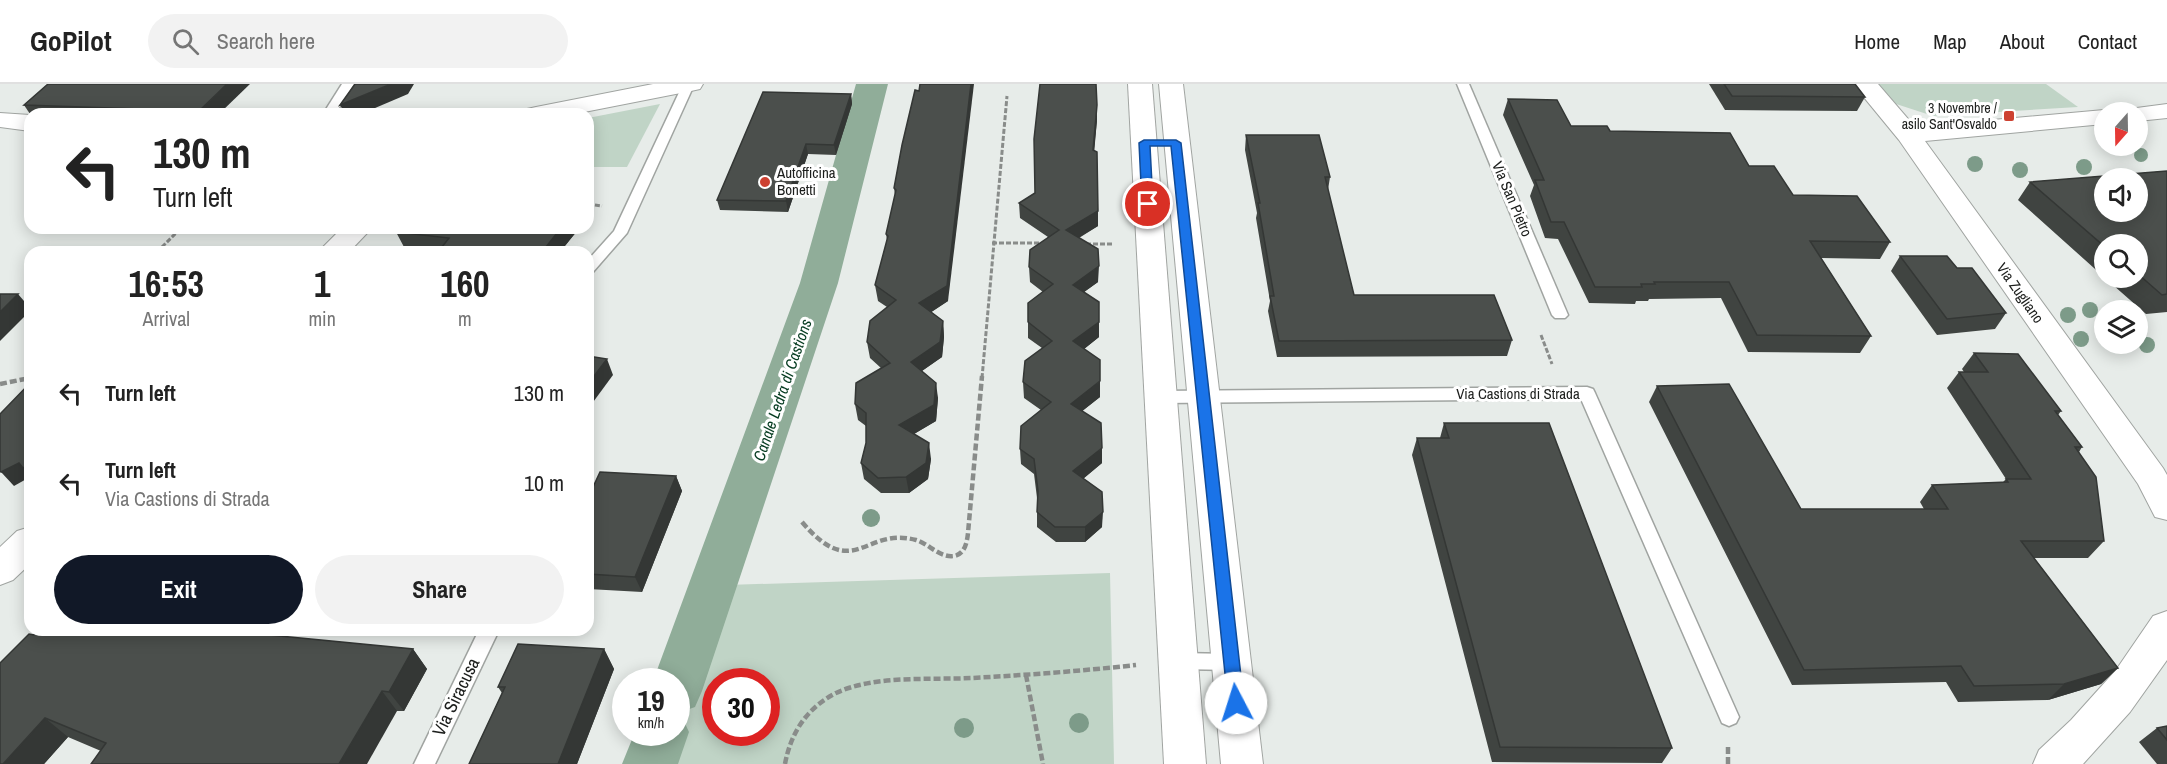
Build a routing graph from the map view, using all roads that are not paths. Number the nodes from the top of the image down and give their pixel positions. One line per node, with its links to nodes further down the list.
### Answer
1 (348, 84): 7 (lane)
2 (690, 84): 8 (street); 18 (lane)
3 (1140, 84): 15 (street)
4 (1171, 84): 15 (street)
5 (1463, 84): 19 (lane, Via San Pietro)
6 (1866, 84): 14 (street, Via Zugliano)
7 (333, 108)
8 (567, 108)
9 (2167, 111): 10 (street)
10 (2148, 113)
11 (2094, 118): 14 (street)
12 (0, 120): 13 (street)
13 (24, 122)
14 (1908, 135): 22 (street, Via Zugliano)
15 (1160, 143): 20 (street); 21 (street)
16 (352, 234): 17 (street)
17 (338, 246)
18 (594, 262)
19 (1560, 315)
20 (1204, 396): 21 (lane, Via Castions di Strada); 28 (street); 29 (lane, Via Castions di Strada)
21 (1160, 397): 27 (street)
22 (2167, 507)
23 (24, 547): 24 (street)
24 (0, 570)
25 (2167, 627): 33 (street)
26 (486, 636): 30 (lane, Via Siracusa)
27 (1179, 661): 28 (lane); 31 (street)
28 (1233, 662): 32 (street)
29 (1729, 717)
30 (424, 764)
31 (1185, 764)
32 (1242, 764)
33 (2054, 764)

